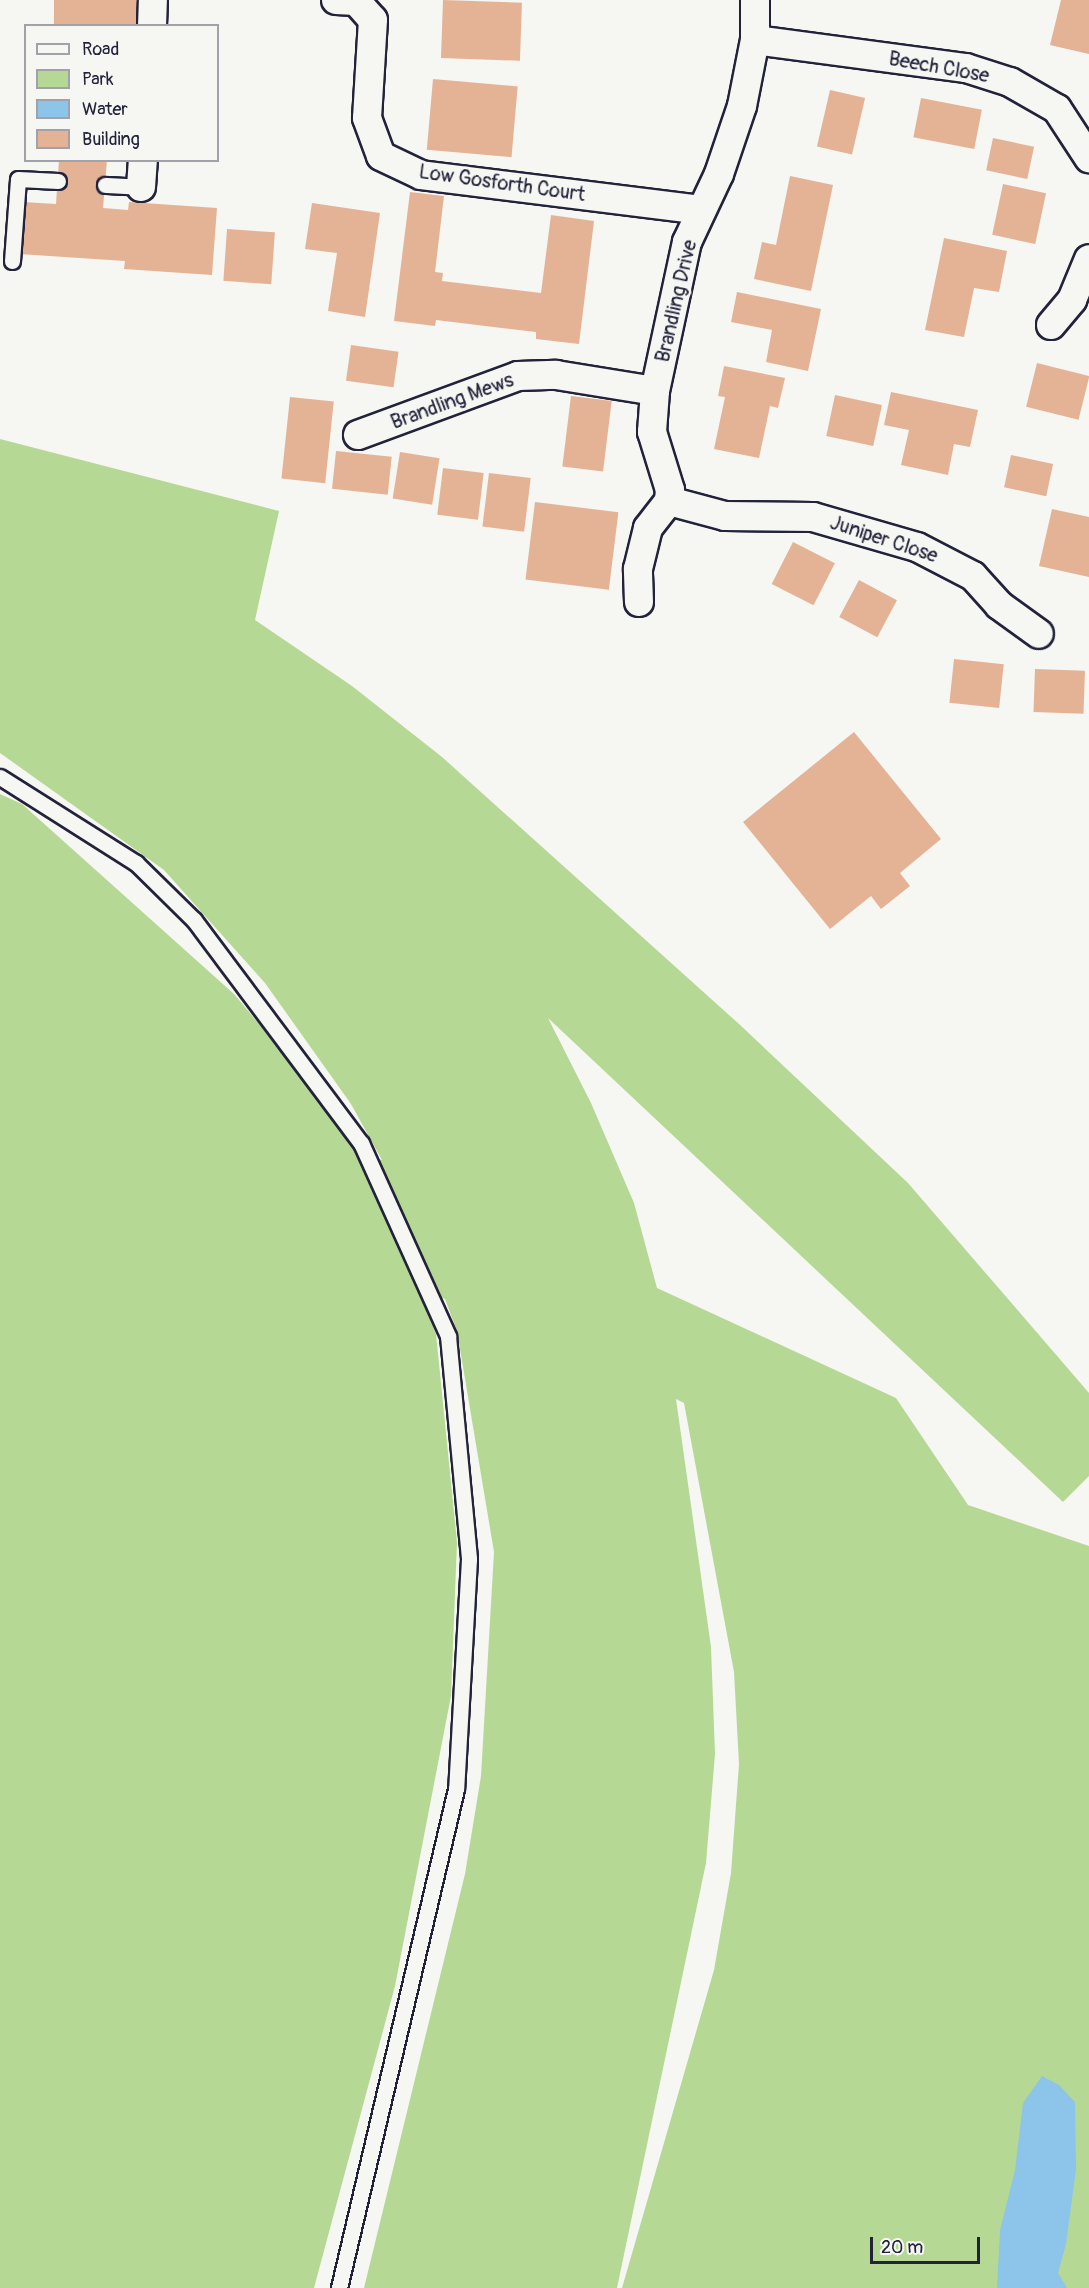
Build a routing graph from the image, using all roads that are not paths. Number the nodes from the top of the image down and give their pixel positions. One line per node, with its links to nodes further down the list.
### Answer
1 (153, 0): 4 (street)
2 (336, 0): 10 (street, Low Gosforth Court)
3 (755, 0): 5 (street, Brandling Drive)
4 (152, 24)
5 (755, 40): 6 (street, Beech Close); 10 (street, Brandling Drive)
6 (1089, 158)
7 (142, 174): 9 (lane)
8 (57, 182): 12 (lane)
9 (105, 185)
10 (701, 210): 14 (street, Brandling Drive)
11 (1089, 260): 13 (street)
12 (12, 261)
13 (1051, 325)
14 (655, 391): 15 (street, Brandling Mews); 16 (street, Brandling Drive)
15 (358, 435)
16 (669, 501): 17 (street); 18 (street, Juniper Close)
17 (639, 602)
18 (1039, 634)
19 (0, 777): 20 (lane)
20 (339, 2288)

